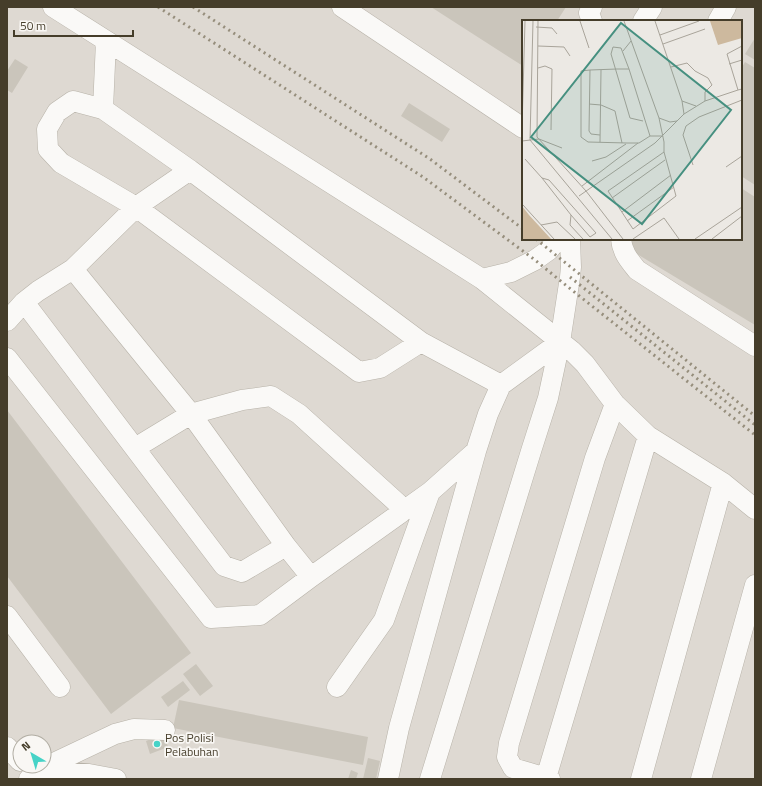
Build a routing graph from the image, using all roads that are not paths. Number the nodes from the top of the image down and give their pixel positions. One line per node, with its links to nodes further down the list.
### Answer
1 (53, 7): 10 (lane)
2 (342, 7): 6 (lane)
3 (592, 7): 7 (lane)
4 (652, 7): 8 (lane)
5 (726, 7): 9 (lane)
6 (366, 13): 12 (lane)
7 (592, 20)
8 (644, 20)
9 (719, 20)
10 (106, 40): 11 (lane); 19 (lane)
11 (103, 109): 13 (lane); 14 (lane)
12 (522, 127)
13 (190, 170): 14 (lane); 22 (lane)
14 (136, 207): 18 (lane); 22 (lane)
15 (557, 240): 19 (lane)
16 (570, 240): 23 (lane)
17 (621, 240): 24 (lane)
18 (73, 269): 20 (lane); 28 (lane)
19 (482, 279): 23 (lane)
20 (24, 302): 21 (lane); 30 (lane)
21 (7, 321)
22 (421, 342): 26 (lane)
23 (560, 342): 26 (lane); 27 (lane); 48 (lane)
24 (755, 346)
25 (7, 358): 37 (lane)
26 (502, 385): 31 (lane)
27 (615, 404): 29 (lane); 45 (lane)
28 (191, 414): 30 (lane); 35 (lane); 36 (lane)
29 (648, 436): 32 (lane); 45 (lane)
30 (135, 448): 36 (lane)
31 (476, 451): 33 (lane); 47 (lane)
32 (723, 483): 34 (lane); 49 (lane)
33 (430, 492): 35 (lane); 41 (lane)
34 (755, 509)
35 (405, 510): 37 (lane)
36 (286, 546): 37 (lane)
37 (311, 577)
38 (755, 585): 50 (lane)
39 (7, 616): 40 (lane)
40 (60, 686)
41 (337, 687)
42 (164, 730): 43 (lane)
43 (52, 763)
44 (52, 773): 46 (lane)
45 (548, 778)
46 (116, 779)
47 (388, 779)
48 (430, 779)
49 (641, 779)
50 (701, 779)

